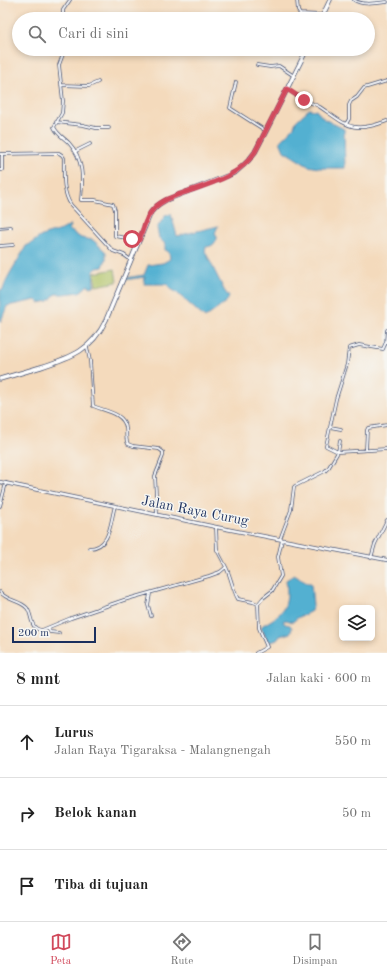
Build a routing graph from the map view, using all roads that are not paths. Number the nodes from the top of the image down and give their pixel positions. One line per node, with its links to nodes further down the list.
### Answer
1 (70, 0): 6 (street)
2 (297, 0): 7 (street)
3 (330, 0): 8 (main road)
4 (354, 0): 5 (street)
5 (387, 2)
6 (63, 12)
7 (299, 12)
8 (324, 12)
9 (62, 56): 16 (street)
10 (304, 56): 12 (main road)
11 (257, 65): 12 (street)
12 (294, 76): 17 (main road)
13 (387, 81): 20 (street)
14 (98, 82): 16 (street)
15 (236, 82): 22 (street)
16 (61, 85): 19 (street)
17 (287, 89): 20 (street); 22 (main road)
18 (387, 121): 20 (street)
19 (56, 122): 21 (street); 24 (street)
20 (346, 124)
21 (109, 128)
22 (266, 131): 29 (main road)
23 (90, 144): 24 (street)
24 (76, 151): 29 (street)
25 (1, 154): 26 (street); 32 (street)
26 (0, 170)
27 (11, 227): 28 (street)
28 (0, 228)
29 (139, 240): 32 (main road)
30 (13, 245): 31 (street)
31 (0, 246)
32 (130, 260): 34 (main road)
33 (387, 330): 37 (street)
34 (87, 347): 35 (main road); 47 (street)
35 (0, 379)
36 (387, 425): 41 (street)
37 (330, 427): 38 (street); 42 (street)
38 (341, 429)
39 (340, 441): 42 (street)
40 (387, 449): 41 (street)
41 (366, 450): 42 (street)
42 (338, 452): 50 (street)
43 (0, 482): 44 (street, Jalan Raya Curug)
44 (6, 483): 45 (street, Jalan Raya Curug); 46 (street)
45 (115, 505): 47 (street, Jalan Raya Curug); 51 (street)
46 (0, 506)
47 (157, 514): 49 (street, Jalan Raya Curug)
48 (387, 520): 52 (street)
49 (216, 527): 50 (street, Jalan Raya Curug); 54 (street)
50 (281, 540): 52 (street, Jalan Raya Curug); 57 (street)
51 (89, 548)
52 (371, 558): 53 (street, Jalan Raya Curug)
53 (387, 560)
54 (226, 567): 56 (street); 57 (street)
55 (0, 592): 59 (street)
56 (150, 593): 58 (street); 59 (street)
57 (258, 604): 61 (street)
58 (151, 616)
59 (48, 628): 60 (street)
60 (59, 633)
61 (256, 653)

